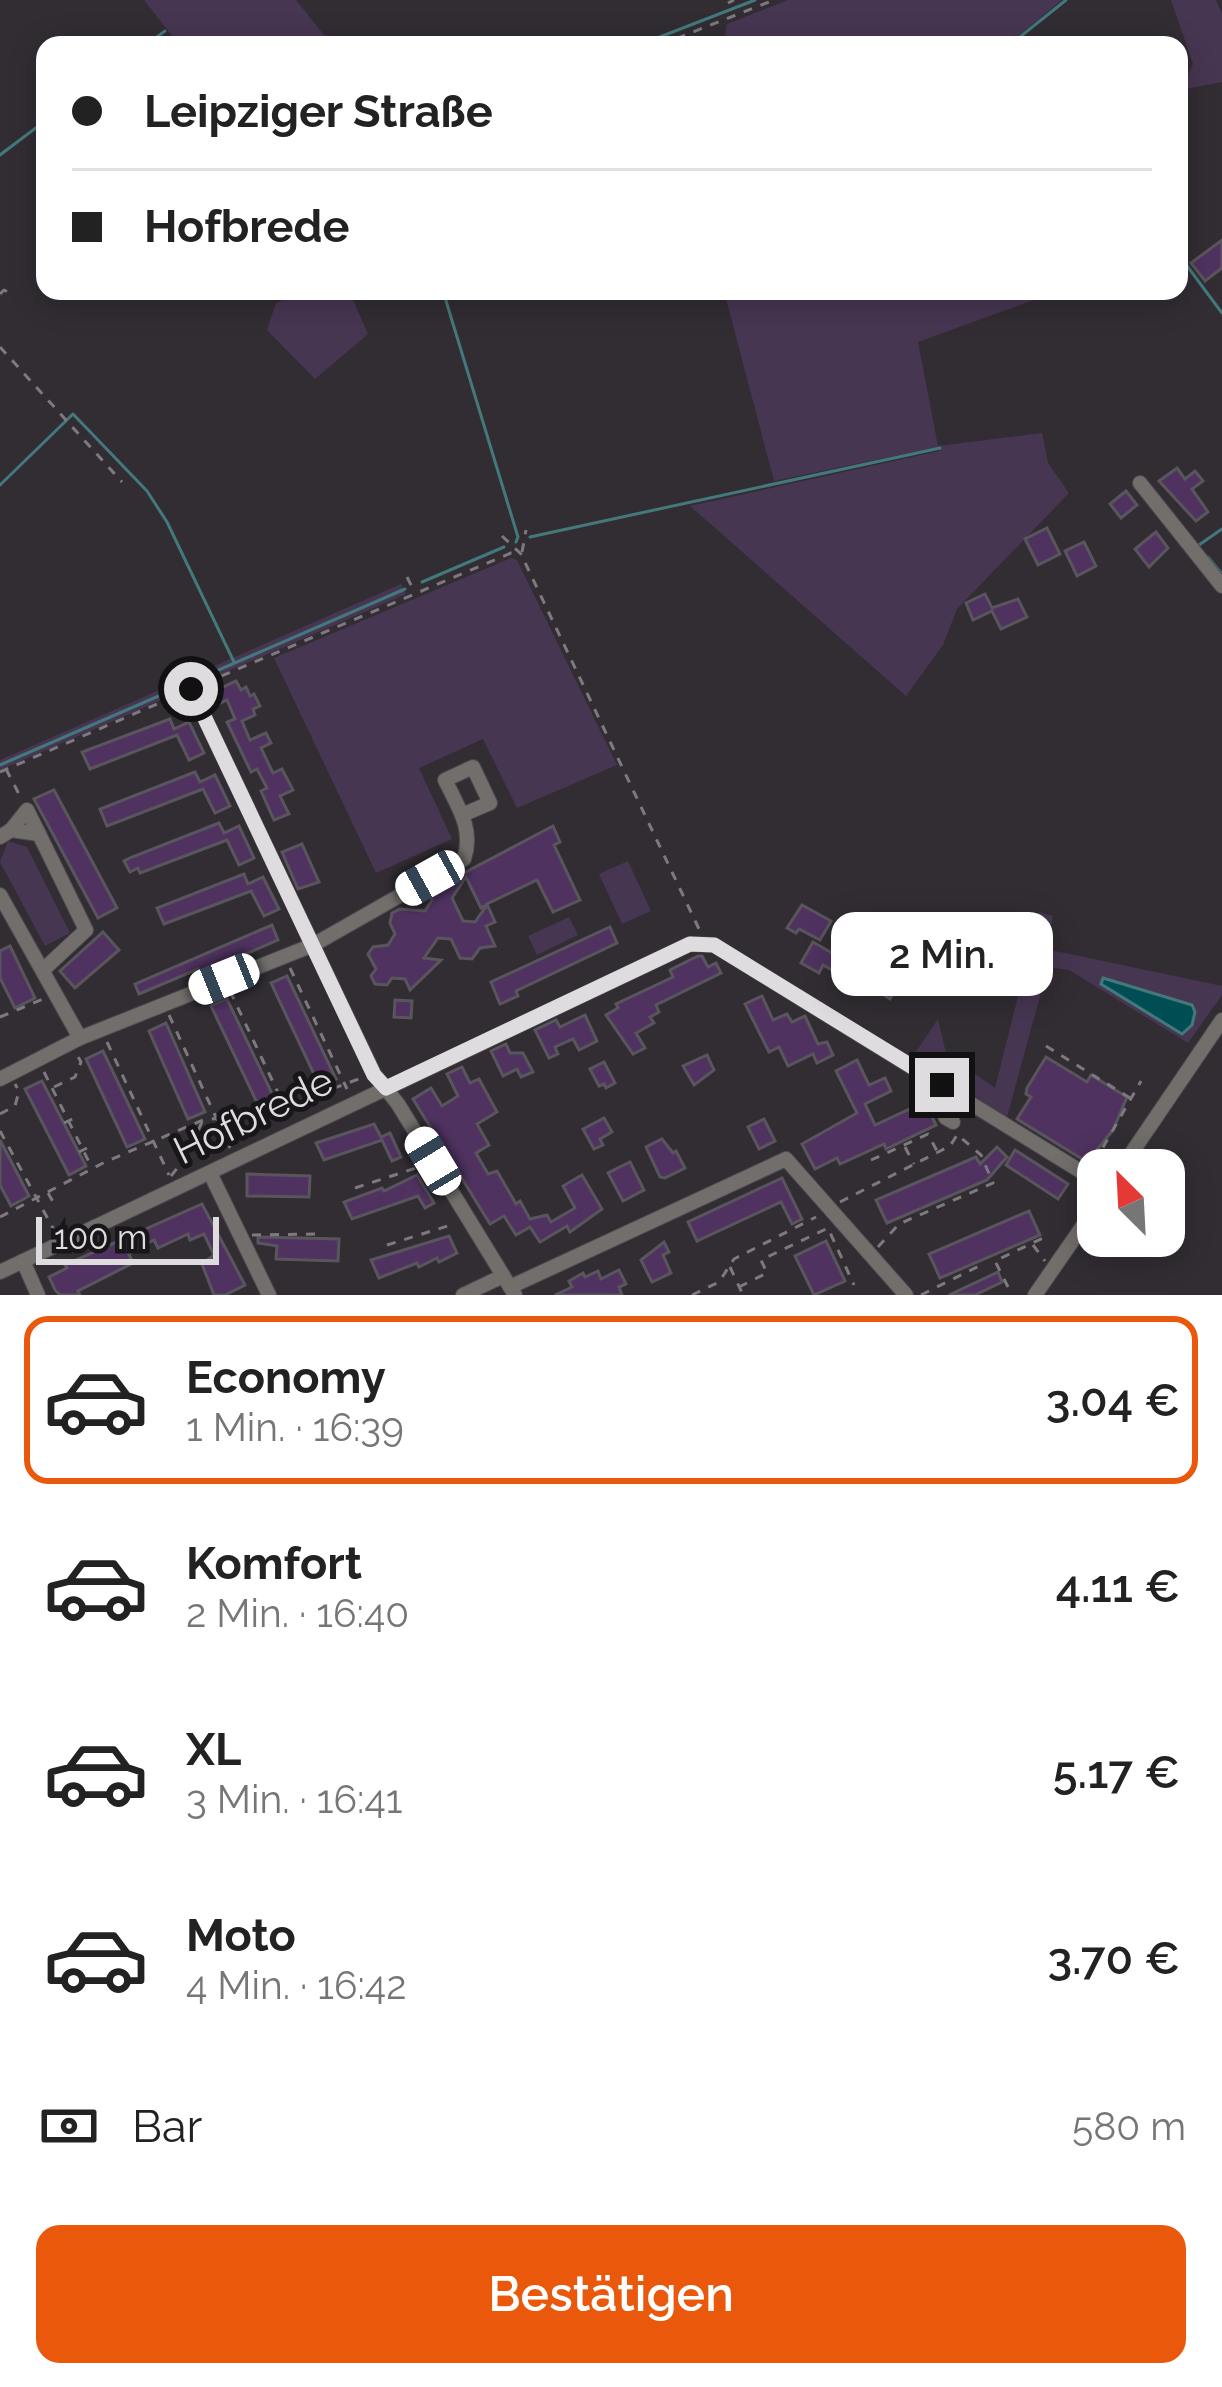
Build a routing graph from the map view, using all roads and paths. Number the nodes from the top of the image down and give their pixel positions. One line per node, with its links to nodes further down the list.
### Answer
1 (774, 0): 2 (path)
2 (683, 36)
3 (0, 294): 4 (path)
4 (14, 295)
5 (0, 347): 6 (path)
6 (122, 482)
7 (1140, 484): 12 (street)
8 (526, 530): 10 (path)
9 (502, 536): 10 (path)
10 (521, 554): 13 (path); 21 (path)
11 (407, 577): 13 (path)
12 (1222, 586)
13 (415, 594): 14 (path)
14 (191, 689): 15 (path); 22 (street)
15 (3, 771): 16 (path)
16 (27, 810): 18 (street); 19 (street)
17 (462, 815): 22 (street)
18 (6, 834): 19 (street)
19 (39, 834): 24 (street)
20 (0, 895): 24 (street)
21 (703, 942): 38 (street); 40 (street, Hofbrede)
22 (313, 945): 23 (street); 34 (street)
23 (284, 956): 25 (street); 37 (path)
24 (43, 970): 26 (street)
25 (224, 979): 27 (street); 44 (path)
26 (56, 993): 28 (path); 31 (street)
27 (163, 1003): 30 (street); 47 (path)
28 (0, 1017)
29 (1222, 1020): 58 (street)
30 (101, 1030): 31 (street); 53 (path)
31 (75, 1041): 33 (street); 41 (path)
32 (1046, 1046): 43 (path)
33 (38, 1060): 35 (street); 41 (path)
34 (374, 1075): 37 (path); 40 (street)
35 (5, 1077): 45 (path)
36 (1141, 1081): 43 (path)
37 (344, 1082): 42 (path); 44 (path)
38 (942, 1085): 51 (street); 65 (street)
39 (64, 1088): 41 (path)
40 (386, 1088): 62 (street); 66 (street, Hofbrede)
41 (52, 1092): 50 (path)
42 (349, 1092)
43 (1131, 1099): 57 (path)
44 (286, 1108): 47 (path); 49 (path)
45 (0, 1114)
46 (79, 1116): 50 (path)
47 (217, 1119): 48 (path); 55 (path)
48 (202, 1120): 53 (path); 67 (path)
49 (291, 1120)
50 (66, 1122): 59 (path)
51 (957, 1129): 60 (path); 82 (path)
52 (0, 1131): 70 (path)
53 (153, 1140): 64 (path); 67 (path)
54 (93, 1145): 59 (path)
55 (229, 1146)
56 (905, 1146): 60 (path); 61 (path); 63 (path)
57 (1106, 1149)
58 (1134, 1149)
59 (81, 1151): 64 (path)
60 (938, 1152): 63 (path)
61 (871, 1160)
62 (433, 1161): 68 (path); 74 (street)
63 (914, 1164): 72 (path)
64 (92, 1168): 69 (path)
65 (1077, 1169)
66 (210, 1174): 67 (street, Hofbrede); 78 (street)
67 (173, 1184): 79 (street, Hofbrede)
68 (355, 1188)
69 (47, 1191): 70 (path); 71 (path)
70 (35, 1197): 73 (path); 79 (path)
71 (56, 1207)
72 (832, 1208): 82 (street); 86 (path); 89 (street)
73 (0, 1217)
74 (467, 1217): 81 (path); 89 (street)
75 (322, 1234): 78 (path)
76 (1077, 1234): 99 (street)
77 (1043, 1238): 80 (path)
78 (242, 1239): 93 (street)
79 (61, 1243): 83 (street, Hofbrede)
80 (1032, 1243): 85 (path); 91 (path)
81 (387, 1245)
82 (871, 1253): 97 (street)
83 (23, 1261): 87 (street, Hofbrede); 92 (street)
84 (986, 1263): 98 (path)
85 (1048, 1263)
86 (729, 1266): 90 (path); 95 (path)
87 (0, 1272)
88 (854, 1285): 90 (path)
89 (509, 1286): 94 (street)
90 (739, 1287): 96 (path)
91 (1008, 1287)
92 (38, 1295)
93 (269, 1295)
94 (464, 1295)
95 (692, 1295)
96 (743, 1295)
97 (906, 1295)
98 (921, 1295)
99 (1035, 1295)

